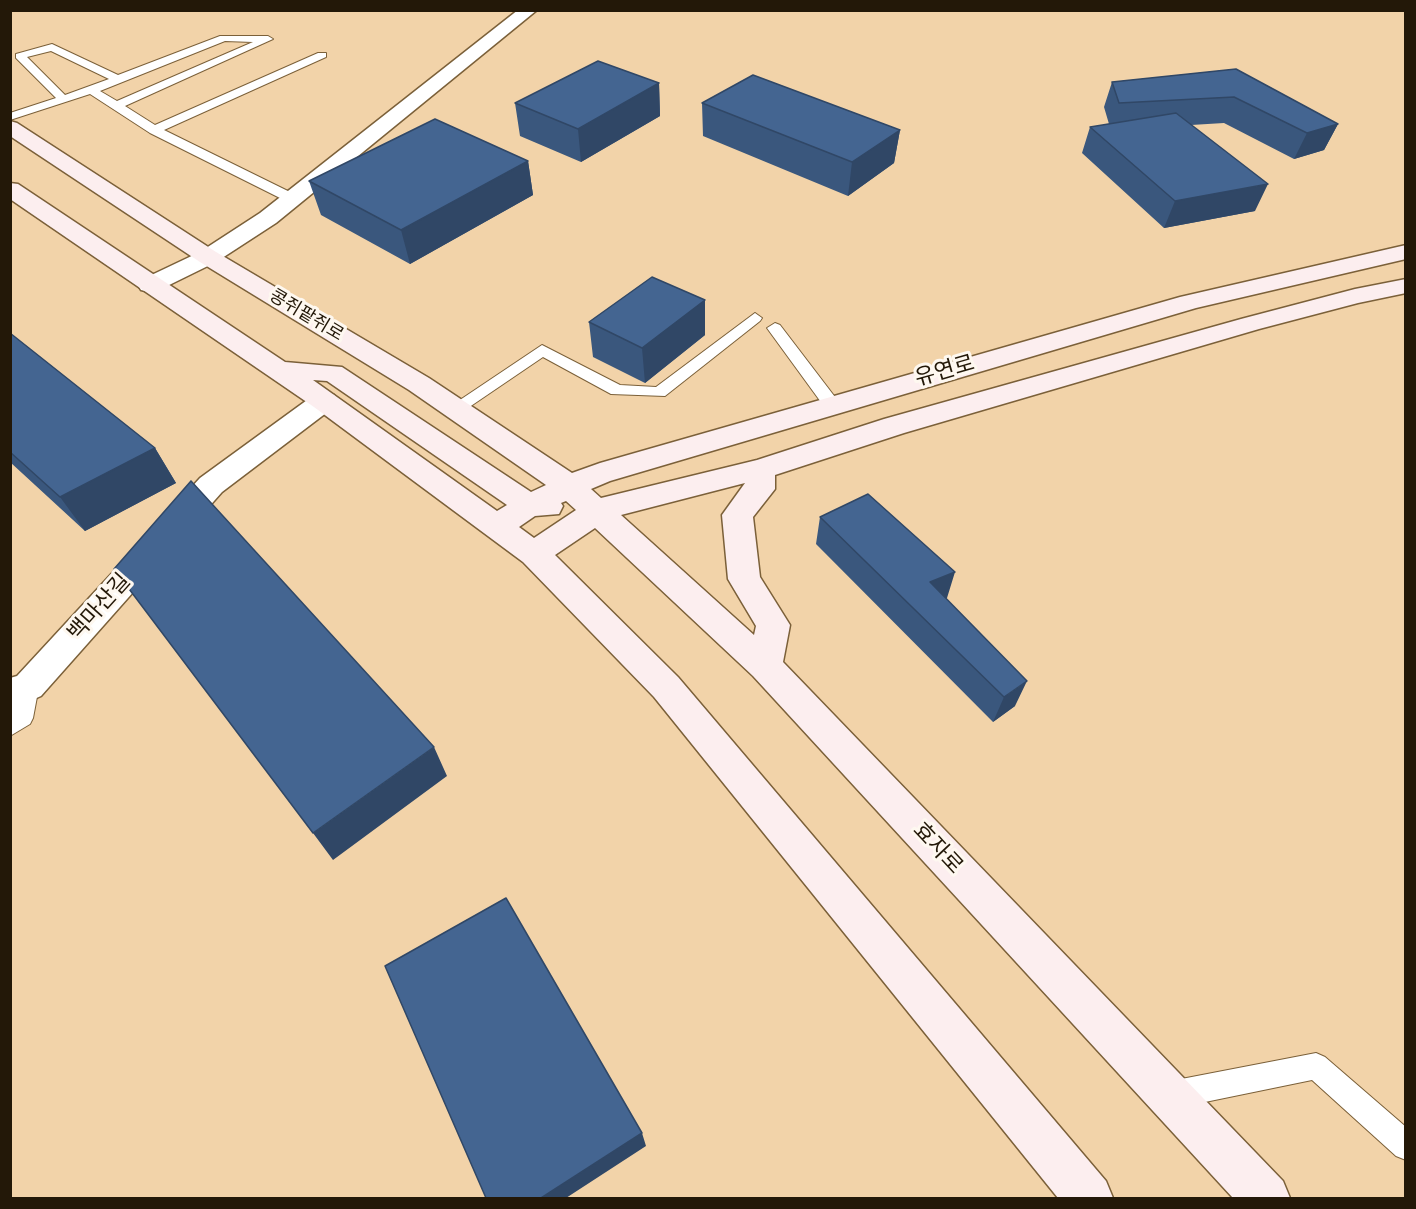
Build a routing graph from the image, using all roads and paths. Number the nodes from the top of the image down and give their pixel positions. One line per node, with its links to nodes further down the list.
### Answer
1 (529, 10): 11 (street)
2 (322, 55): 9 (lane)
3 (117, 79): 4 (lane); 5 (lane); 6 (lane)
4 (91, 90): 5 (lane); 6 (lane)
5 (62, 98): 7 (lane)
6 (116, 106): 9 (lane)
7 (10, 117)
8 (10, 127): 13 (main road, 콩쥐팥쥐로)
9 (154, 130): 11 (lane)
10 (10, 189): 14 (main road)
11 (291, 198): 13 (street)
12 (1406, 252): 16 (main road, 유연로)
13 (208, 257): 14 (street); 23 (main road, 콩쥐팥쥐로)
14 (150, 285): 20 (main road)
15 (1406, 286): 19 (main road, 유연로)
16 (1150, 313): 19 (main road); 22 (main road, 유연로)
17 (755, 318): 23 (lane)
18 (775, 328): 22 (lane)
19 (1184, 343): 24 (main road, 유연로)
20 (276, 369): 21 (main road); 26 (main road)
21 (324, 401): 28 (main road); 31 (street, 백마산길)
22 (832, 405): 25 (main road, 유연로)
23 (456, 408): 25 (main road, 콩쥐팥쥐로)
24 (760, 469): 27 (main road, 유연로); 30 (main road)
25 (568, 485): 26 (main road, 유연로); 27 (main road, 콩쥐팥쥐로)
26 (529, 505): 27 (main road); 28 (main road, 유연로)
27 (598, 510): 29 (main road, 유연로); 30 (main road, 효자로)
28 (497, 526): 29 (main road)
29 (534, 554): 35 (main road)
30 (765, 666): 33 (main road, 효자로)
31 (20, 690): 32 (lane)
32 (10, 727)
33 (1169, 1095): 34 (lane); 36 (main road, 효자로)
34 (1406, 1146)
35 (1089, 1198)
36 (1266, 1198)

